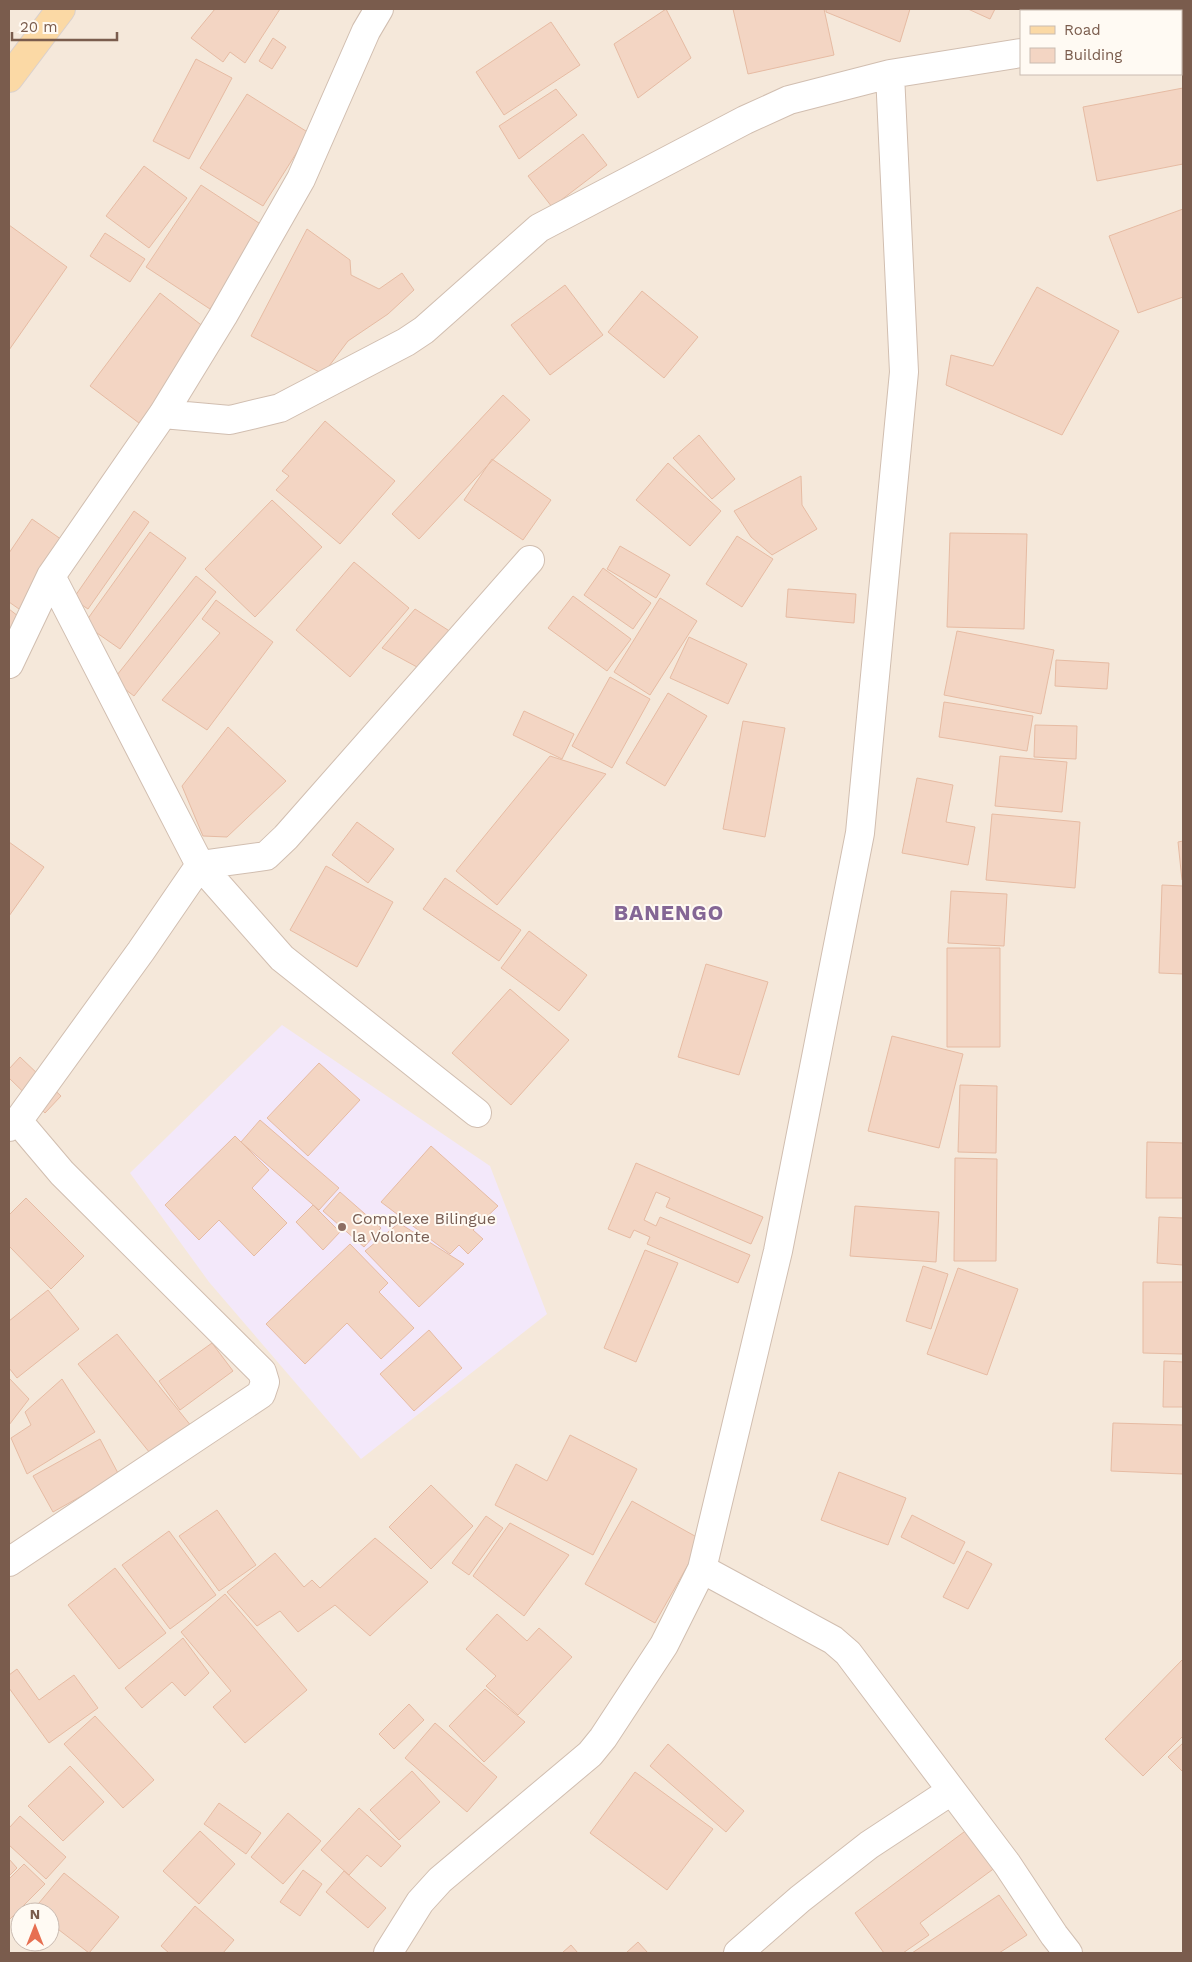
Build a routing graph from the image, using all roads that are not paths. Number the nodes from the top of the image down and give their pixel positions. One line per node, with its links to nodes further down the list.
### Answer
1 (61, 9): 5 (main road)
2 (379, 9): 6 (street)
3 (1020, 53): 4 (street)
4 (890, 74): 6 (street); 14 (street)
5 (9, 78)
6 (163, 414): 8 (street)
7 (530, 560): 10 (street)
8 (51, 576): 9 (street); 10 (street)
9 (9, 664)
10 (200, 865): 11 (street); 12 (street)
11 (477, 1113)
12 (14, 1124): 13 (street)
13 (9, 1562)
14 (702, 1569): 15 (street); 16 (street)
15 (951, 1791): 17 (street); 18 (street)
16 (388, 1953)
17 (738, 1953)
18 (1068, 1953)

